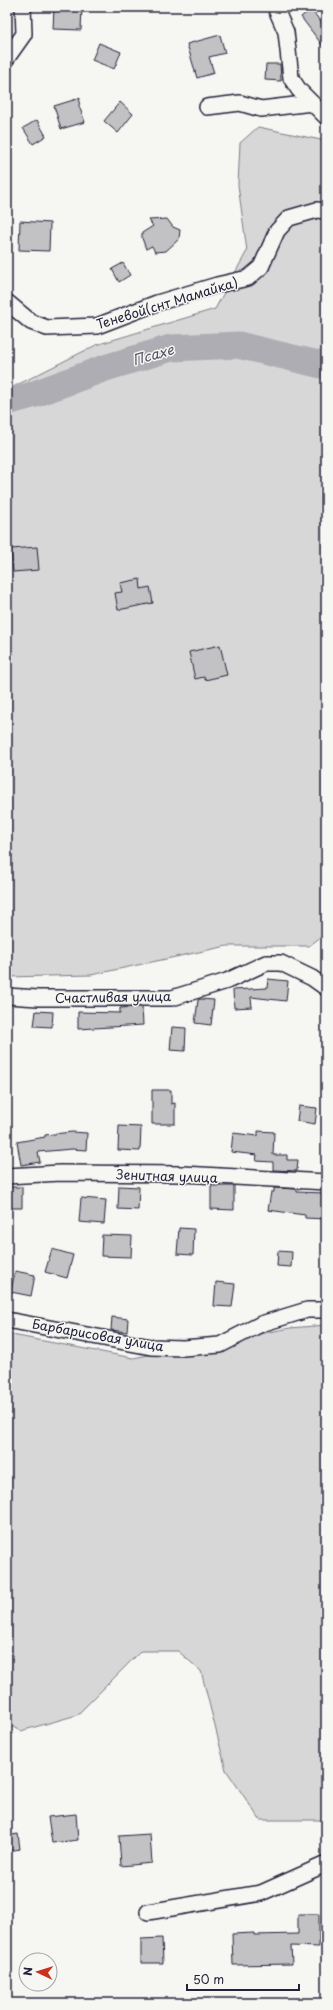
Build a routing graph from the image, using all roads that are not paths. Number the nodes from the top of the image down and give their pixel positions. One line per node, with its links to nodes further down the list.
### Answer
1 (23, 7): 3 (street)
2 (275, 7): 4 (street)
3 (7, 58)
4 (312, 103): 5 (street); 6 (street)
5 (207, 106)
6 (326, 117)
7 (326, 211): 8 (street, Теневой(снт Мамайка))
8 (7, 302)
9 (326, 988): 10 (street, Счастливая улица)
10 (7, 996)
11 (7, 1176): 12 (street, Зенитная улица)
12 (326, 1182)
13 (326, 1310): 14 (street, Барбарисовая улица)
14 (7, 1320)
15 (326, 1864): 16 (street)
16 (148, 1912)

